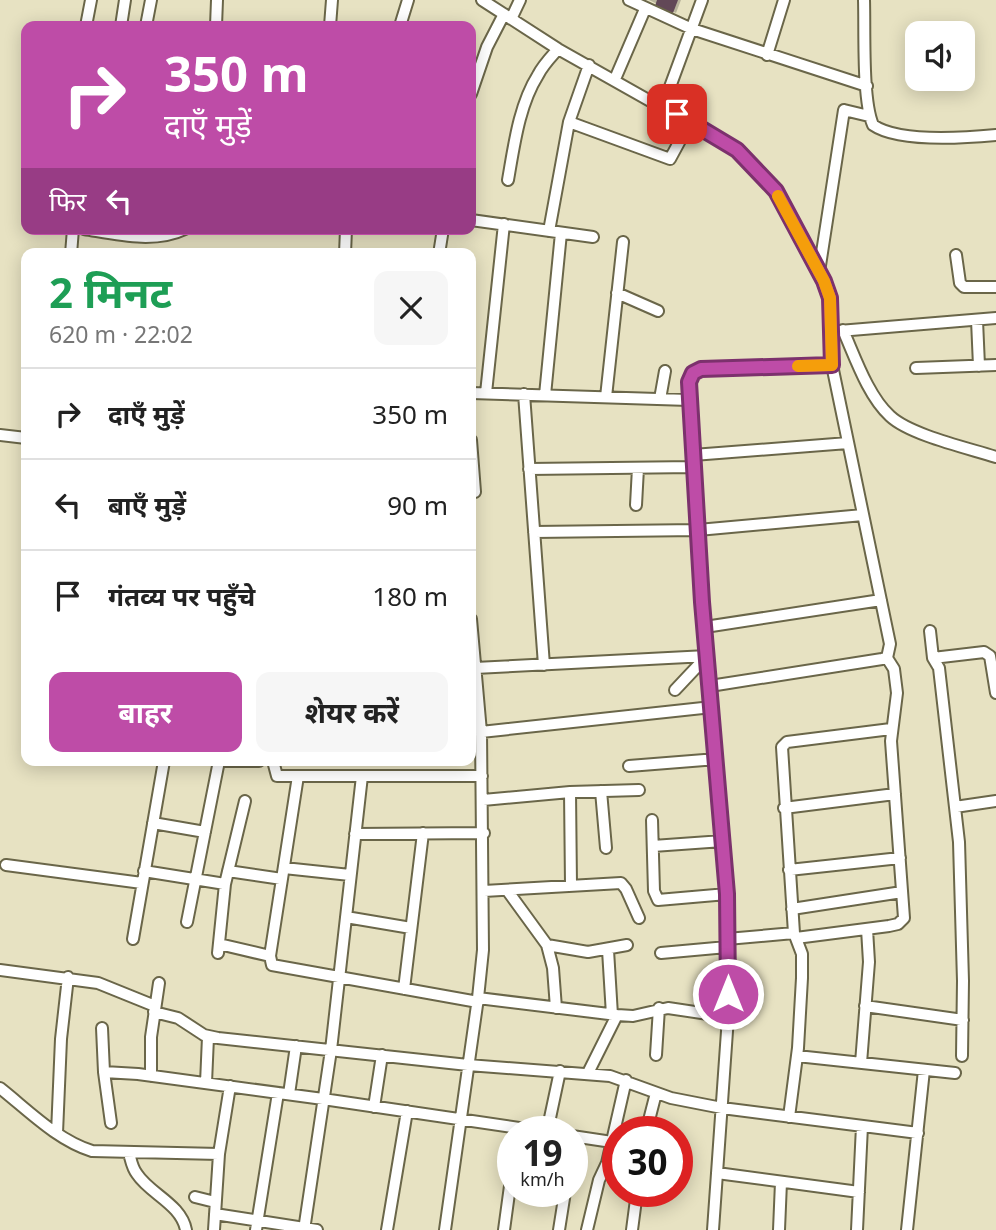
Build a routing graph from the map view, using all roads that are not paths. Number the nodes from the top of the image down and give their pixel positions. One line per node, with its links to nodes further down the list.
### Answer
1 (91, 0): 15 (street)
2 (125, 0): 16 (street)
3 (150, 0): 17 (street)
4 (217, 0): 18 (street)
5 (332, 0): 19 (street)
6 (408, 0): 20 (street)
7 (482, 0): 14 (street)
8 (520, 0): 14 (street)
9 (629, 0): 13 (street)
10 (702, 0): 21 (street)
11 (784, 0): 23 (street)
12 (864, 0): 27 (street)
13 (645, 9): 21 (street); 26 (street)
14 (507, 16): 22 (street); 25 (street)
15 (87, 21)
16 (122, 21)
17 (147, 21)
18 (216, 21)
19 (330, 21)
20 (402, 21)
21 (691, 29): 23 (street); 28 (street)
22 (558, 48): 24 (street); 33 (street)
23 (766, 55): 27 (street)
24 (589, 65): 26 (street); 30 (street)
25 (476, 79)
26 (614, 79): 28 (street)
27 (867, 86): 29 (street)
28 (663, 106): 31 (street)
29 (869, 116): 32 (street); 42 (street)
30 (569, 122): 31 (street); 36 (street)
31 (690, 122): 42 (street)
32 (996, 135)
33 (508, 180)
34 (476, 221): 35 (street)
35 (504, 225): 36 (street); 55 (street)
36 (555, 232): 39 (street); 57 (street)
37 (123, 235): 38 (street)
38 (158, 235)
39 (593, 237)
40 (623, 242): 44 (street)
41 (956, 254): 43 (street)
42 (819, 272): 48 (street)
43 (996, 287)
44 (617, 293): 45 (street); 58 (street)
45 (657, 311)
46 (996, 318): 47 (street)
47 (976, 320): 48 (street); 51 (street)
48 (838, 331): 49 (street); 64 (street)
49 (832, 365): 60 (street); 63 (street)
50 (996, 365): 51 (street)
51 (979, 366): 52 (street)
52 (916, 368)
53 (665, 371): 59 (street)
54 (476, 393): 55 (street)
55 (486, 393): 56 (street)
56 (524, 394): 57 (street); 67 (street)
57 (545, 395): 58 (street)
58 (606, 397): 59 (street)
59 (660, 399): 60 (street)
60 (689, 400): 65 (street)
61 (0, 435): 62 (street)
62 (21, 437)
63 (848, 443): 65 (street); 69 (street)
64 (996, 457)
65 (693, 461): 66 (street); 70 (street)
66 (638, 468): 67 (street); 68 (street)
67 (529, 469): 71 (street)
68 (636, 505)
69 (863, 515): 70 (street); 72 (street)
70 (698, 530): 71 (street); 73 (street)
71 (534, 533): 78 (street)
72 (881, 600): 73 (street); 76 (street)
73 (705, 627): 75 (street)
74 (930, 631): 77 (street)
75 (707, 656): 78 (street); 80 (street); 82 (street)
76 (887, 658): 80 (street); 86 (street)
77 (933, 658): 83 (street); 102 (street)
78 (544, 665): 79 (street)
79 (476, 668)
80 (710, 686): 84 (street)
81 (476, 688): 85 (street)
82 (675, 690)
83 (996, 693)
84 (712, 707): 85 (street); 87 (street)
85 (478, 728): 94 (street)
86 (891, 730): 98 (street); 103 (street)
87 (717, 759): 91 (street); 110 (street)
88 (163, 766): 105 (street)
89 (218, 766): 106 (street)
90 (274, 766): 92 (street)
91 (629, 766)
92 (298, 776): 93 (street); 117 (street)
93 (362, 776): 94 (street); 109 (street)
94 (482, 776): 99 (street)
95 (639, 790): 96 (street)
96 (601, 791): 97 (street); 112 (street)
97 (570, 792): 99 (street); 122 (street)
98 (895, 793): 103 (street); 113 (street)
99 (483, 800): 108 (street)
100 (245, 801): 116 (street)
101 (996, 801): 102 (street)
102 (955, 807): 153 (street)
103 (785, 808): 115 (street)
104 (652, 820): 111 (street)
105 (153, 823): 106 (street); 119 (street)
106 (205, 832): 120 (street)
107 (422, 833): 108 (street); 109 (street); 131 (street)
108 (484, 833): 124 (street)
109 (355, 834): 118 (street)
110 (723, 841): 111 (street); 126 (street)
111 (653, 846): 126 (street)
112 (606, 848)
113 (900, 858): 115 (street); 125 (street)
114 (6, 865): 119 (street)
115 (789, 870): 127 (street)
116 (228, 871): 117 (street); 121 (street)
117 (283, 873): 118 (street); 140 (street)
118 (350, 876): 128 (street)
119 (143, 877): 120 (street); 134 (street)
120 (195, 879): 121 (street); 130 (street)
121 (225, 884): 140 (street)
122 (571, 885): 123 (street); 129 (street)
123 (507, 890): 124 (street); 137 (street)
124 (484, 891): 146 (street)
125 (902, 892): 127 (street); 132 (street)
126 (727, 894): 135 (street)
127 (792, 909): 133 (street)
128 (345, 917): 131 (street); 143 (street)
129 (639, 918)
130 (187, 922)
131 (411, 928): 145 (street)
132 (867, 929): 133 (street); 147 (street)
133 (795, 936): 135 (street); 160 (street)
134 (133, 939)
135 (727, 943): 139 (street); 152 (street)
136 (627, 945): 138 (street)
137 (547, 946): 138 (street); 148 (street)
138 (608, 950): 151 (street)
139 (661, 953)
140 (270, 956): 143 (street)
141 (0, 970): 142 (street)
142 (68, 977): 150 (street); 188 (street)
143 (338, 978): 145 (street); 157 (street)
144 (159, 983): 150 (street)
145 (404, 989): 146 (street)
146 (478, 1000): 148 (street); 163 (street)
147 (865, 1006): 153 (street); 162 (street)
148 (556, 1008): 151 (street)
149 (659, 1008): 151 (street); 152 (street); 159 (street)
150 (155, 1009): 155 (street); 169 (street)
151 (614, 1015): 167 (street)
152 (728, 1017): 178 (street)
153 (962, 1020): 161 (street)
154 (102, 1028): 166 (street)
155 (204, 1035): 156 (street); 171 (street)
156 (296, 1046): 157 (street); 175 (street)
157 (331, 1050): 158 (street); 176 (street)
158 (382, 1055): 163 (street); 177 (street)
159 (656, 1055)
160 (797, 1056): 162 (street); 183 (street)
161 (962, 1056)
162 (861, 1063): 164 (street)
163 (468, 1065): 165 (street); 184 (street)
164 (924, 1070): 168 (street); 189 (street)
165 (560, 1071): 167 (street); 180 (street)
166 (104, 1072): 169 (street); 185 (street)
167 (588, 1073): 170 (street)
168 (955, 1073)
169 (151, 1076): 171 (street)
170 (625, 1080): 174 (street); 181 (street)
171 (206, 1083): 172 (street)
172 (230, 1086): 175 (street); 191 (street)
173 (0, 1088): 188 (street)
174 (656, 1093): 178 (street); 182 (street)
175 (284, 1094): 176 (street); 202 (street)
176 (323, 1099): 177 (street); 203 (street)
177 (374, 1107): 179 (street)
178 (722, 1108): 183 (street); 192 (street)
179 (407, 1111): 184 (street); 207 (street)
180 (550, 1116)
181 (617, 1116)
182 (650, 1116)
183 (789, 1117): 187 (street)
184 (461, 1119): 186 (street); 208 (street)
185 (111, 1123)
186 (497, 1126)
187 (862, 1126): 189 (street); 195 (street)
188 (57, 1133): 190 (street)
189 (918, 1133): 216 (street)
190 (129, 1153): 191 (street); 204 (street)
191 (219, 1154): 197 (street)
192 (717, 1173): 194 (street); 213 (street)
193 (602, 1174): 211 (street)
194 (782, 1182): 195 (street); 214 (street)
195 (859, 1192): 215 (street)
196 (195, 1197): 197 (street)
197 (215, 1202): 201 (street)
198 (507, 1207): 209 (street)
199 (563, 1207): 210 (street)
200 (635, 1207): 212 (street)
201 (215, 1214): 202 (street); 205 (street)
202 (256, 1225): 203 (street)
203 (304, 1229): 206 (street)
204 (186, 1230)
205 (214, 1230)
206 (317, 1230)
207 (387, 1230)
208 (445, 1230)
209 (504, 1230)
210 (559, 1230)
211 (587, 1230)
212 (632, 1230)
213 (713, 1230)
214 (779, 1230)
215 (857, 1230)
216 (908, 1230)

